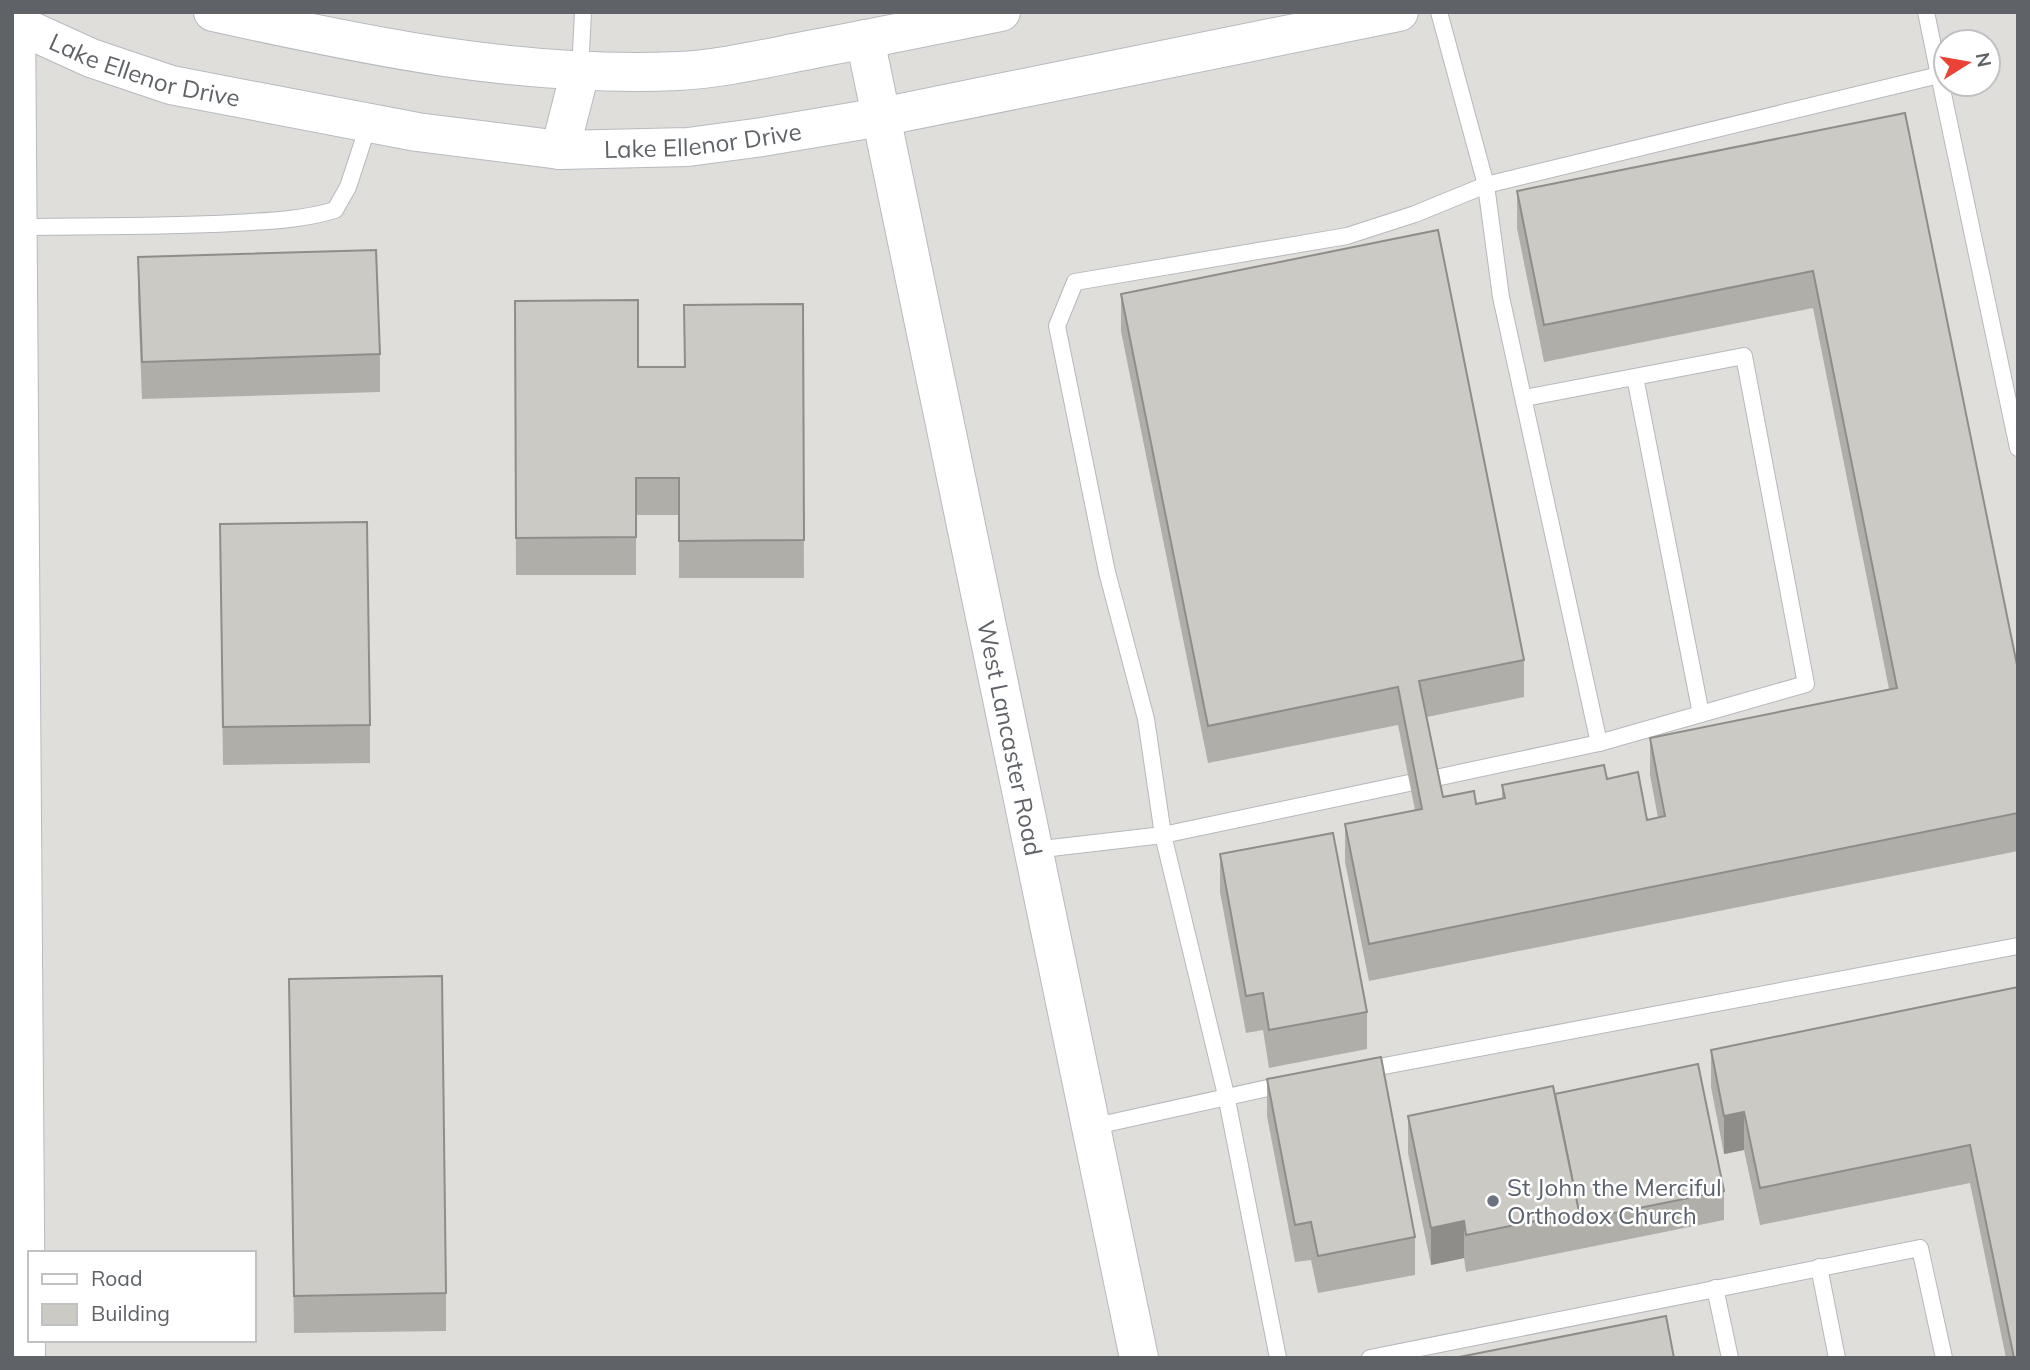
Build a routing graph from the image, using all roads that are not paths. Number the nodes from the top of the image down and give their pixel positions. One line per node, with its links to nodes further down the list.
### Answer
1 (213, 12): 10 (street)
2 (583, 12): 10 (lane)
3 (1001, 12): 8 (street)
4 (1399, 12): 13 (street, Lake Ellenor Drive)
5 (1438, 12): 16 (lane)
6 (1926, 12): 9 (lane)
7 (15, 20): 14 (street, Lake Ellenor Drive); 17 (street)
8 (887, 28): 10 (street); 13 (street, West Lancaster Road)
9 (1932, 39)
10 (580, 72): 15 (street)
11 (1932, 77): 16 (lane)
12 (1945, 98): 20 (lane)
13 (881, 117): 15 (street, Lake Ellenor Drive); 26 (street, West Lancaster Road)
14 (369, 123): 15 (street, Lake Ellenor Drive); 17 (lane)
15 (560, 150)
16 (1486, 185): 19 (lane); 25 (lane)
17 (17, 227): 27 (street)
18 (1635, 377): 19 (lane); 21 (lane); 21 (lane)
19 (1525, 398): 22 (lane)
20 (2018, 448)
21 (1701, 714): 22 (lane)
22 (1599, 743): 23 (lane)
23 (1431, 779)
24 (1409, 783): 25 (lane)
25 (1163, 835): 26 (lane); 32 (lane)
26 (1034, 850): 33 (street, West Lancaster Road)
27 (17, 854): 28 (street)
28 (18, 945): 36 (street)
29 (2018, 946): 30 (lane)
30 (1348, 1072)
31 (1307, 1080): 32 (lane)
32 (1226, 1096): 33 (lane); 38 (lane)
33 (1091, 1127): 37 (street, West Lancaster Road)
34 (1819, 1267): 35 (lane); 41 (lane); 42 (lane)
35 (1715, 1288): 39 (lane); 40 (lane)
36 (26, 1358)
37 (1139, 1358)
38 (1278, 1358)
39 (1370, 1358)
40 (1730, 1358)
41 (1837, 1358)
42 (1944, 1358)

